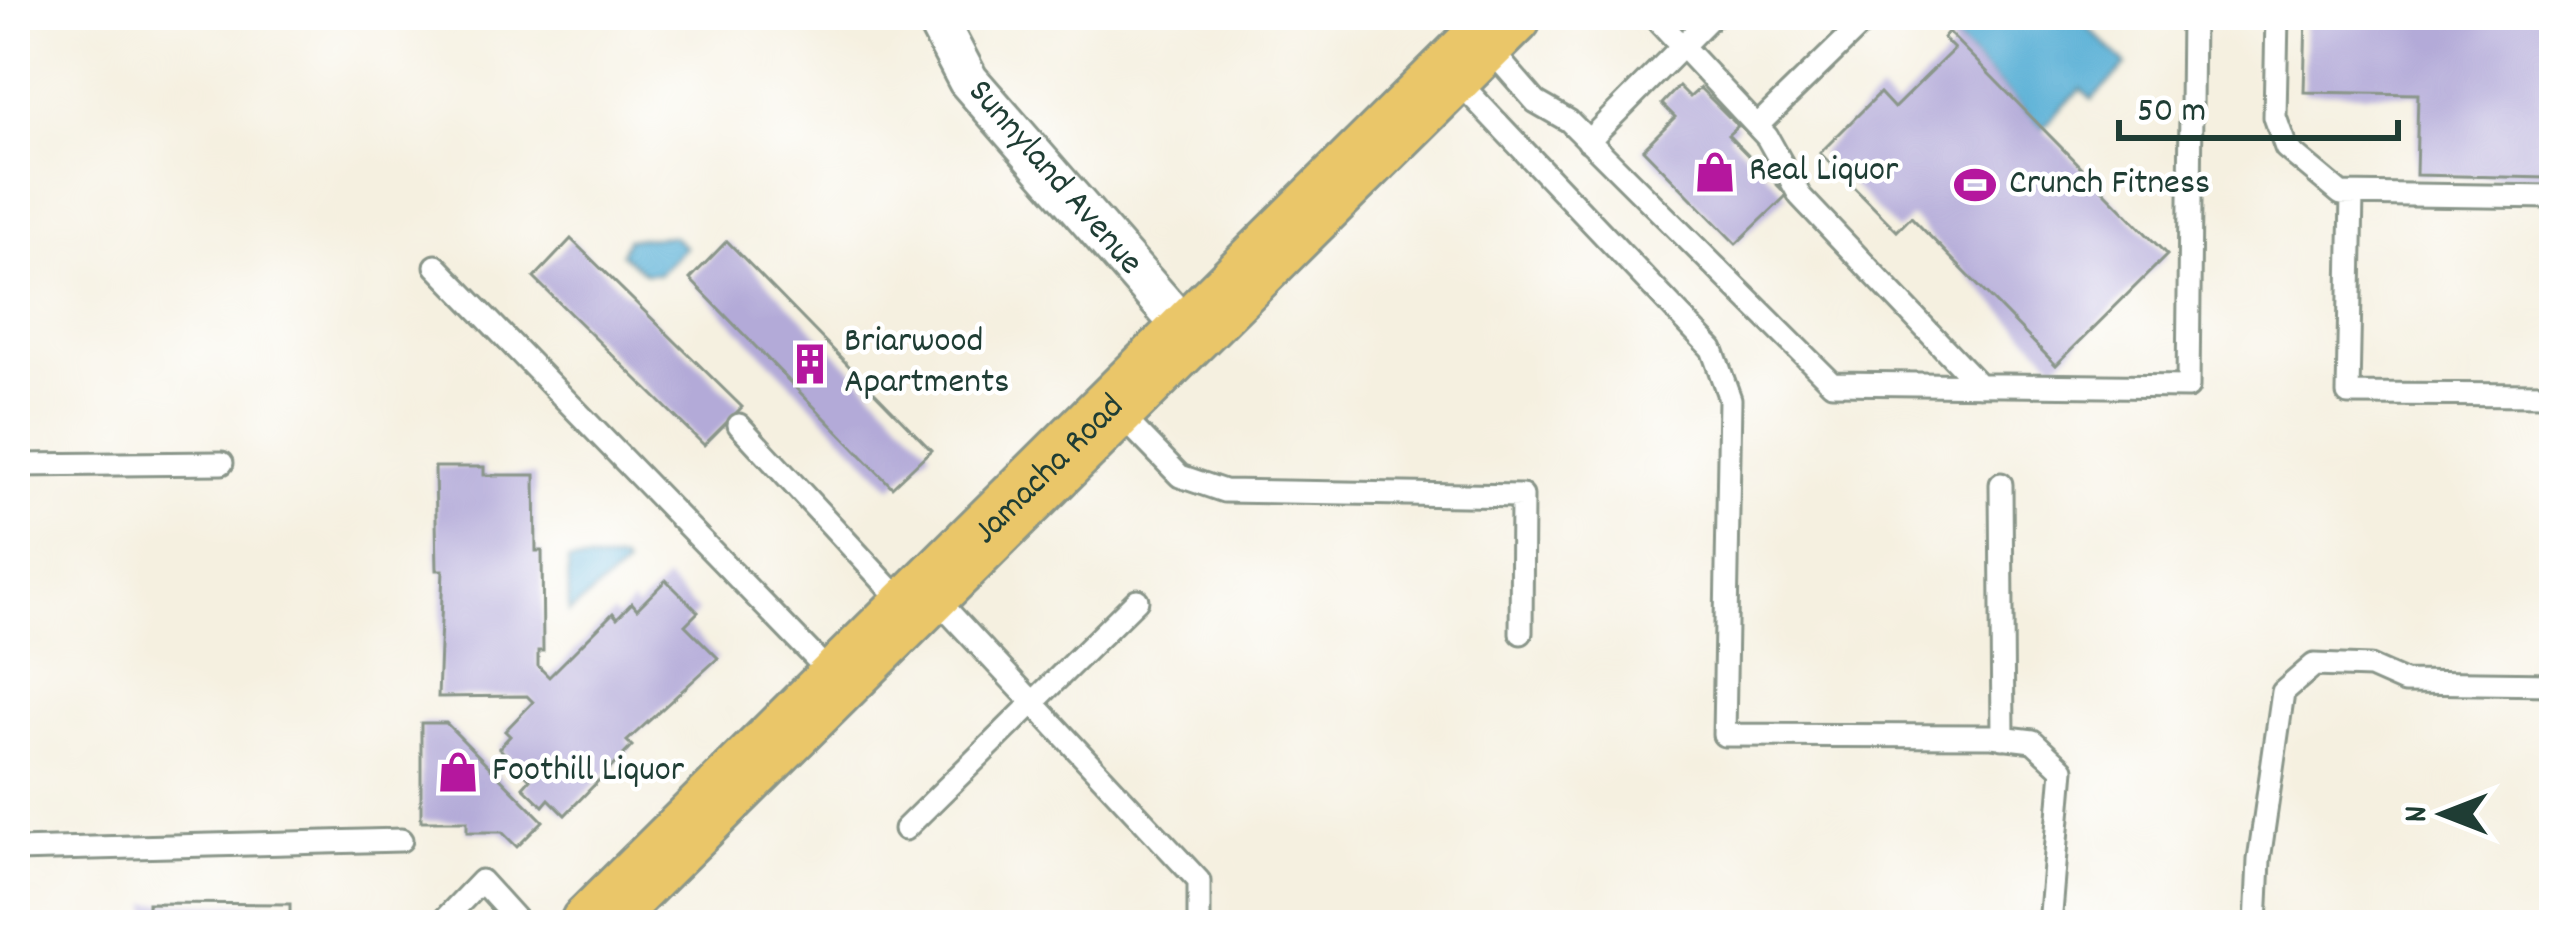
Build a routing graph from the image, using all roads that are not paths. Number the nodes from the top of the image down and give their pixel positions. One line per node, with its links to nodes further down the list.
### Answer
1 (934, 15): 14 (street, Sunnyland Avenue)
2 (1653, 15): 8 (lane)
3 (1713, 15): 8 (lane)
4 (1870, 15): 9 (lane)
5 (2192, 15): 15 (lane)
6 (2277, 15): 11 (lane)
7 (1481, 44): 10 (lane); 14 (main road, Jamacha Road); 28 (lane)
8 (1682, 46): 9 (lane); 10 (lane)
9 (1757, 126): 15 (lane)
10 (1588, 140): 15 (lane)
11 (2351, 195): 12 (lane); 16 (lane)
12 (2554, 197)
13 (436, 266): 25 (lane)
14 (1190, 335): 17 (main road, Jamacha Road)
15 (1979, 385)
16 (2554, 395)
17 (1114, 409): 23 (main road, Jamacha Road); 24 (lane)
18 (739, 425): 23 (lane)
19 (222, 463): 20 (lane)
20 (15, 465)
21 (2000, 484): 28 (lane)
22 (1138, 600): 27 (lane)
23 (920, 601): 25 (main road, Jamacha Road); 27 (lane)
24 (1522, 633)
25 (838, 682): 34 (main road, Jamacha Road)
26 (2554, 684): 37 (lane)
27 (1033, 702): 29 (lane); 35 (lane)
28 (2003, 738): 36 (lane)
29 (905, 829)
30 (400, 840): 31 (lane)
31 (15, 850)
32 (440, 925): 33 (lane)
33 (521, 925)
34 (592, 925)
35 (1199, 925)
36 (2050, 925)
37 (2256, 925)

